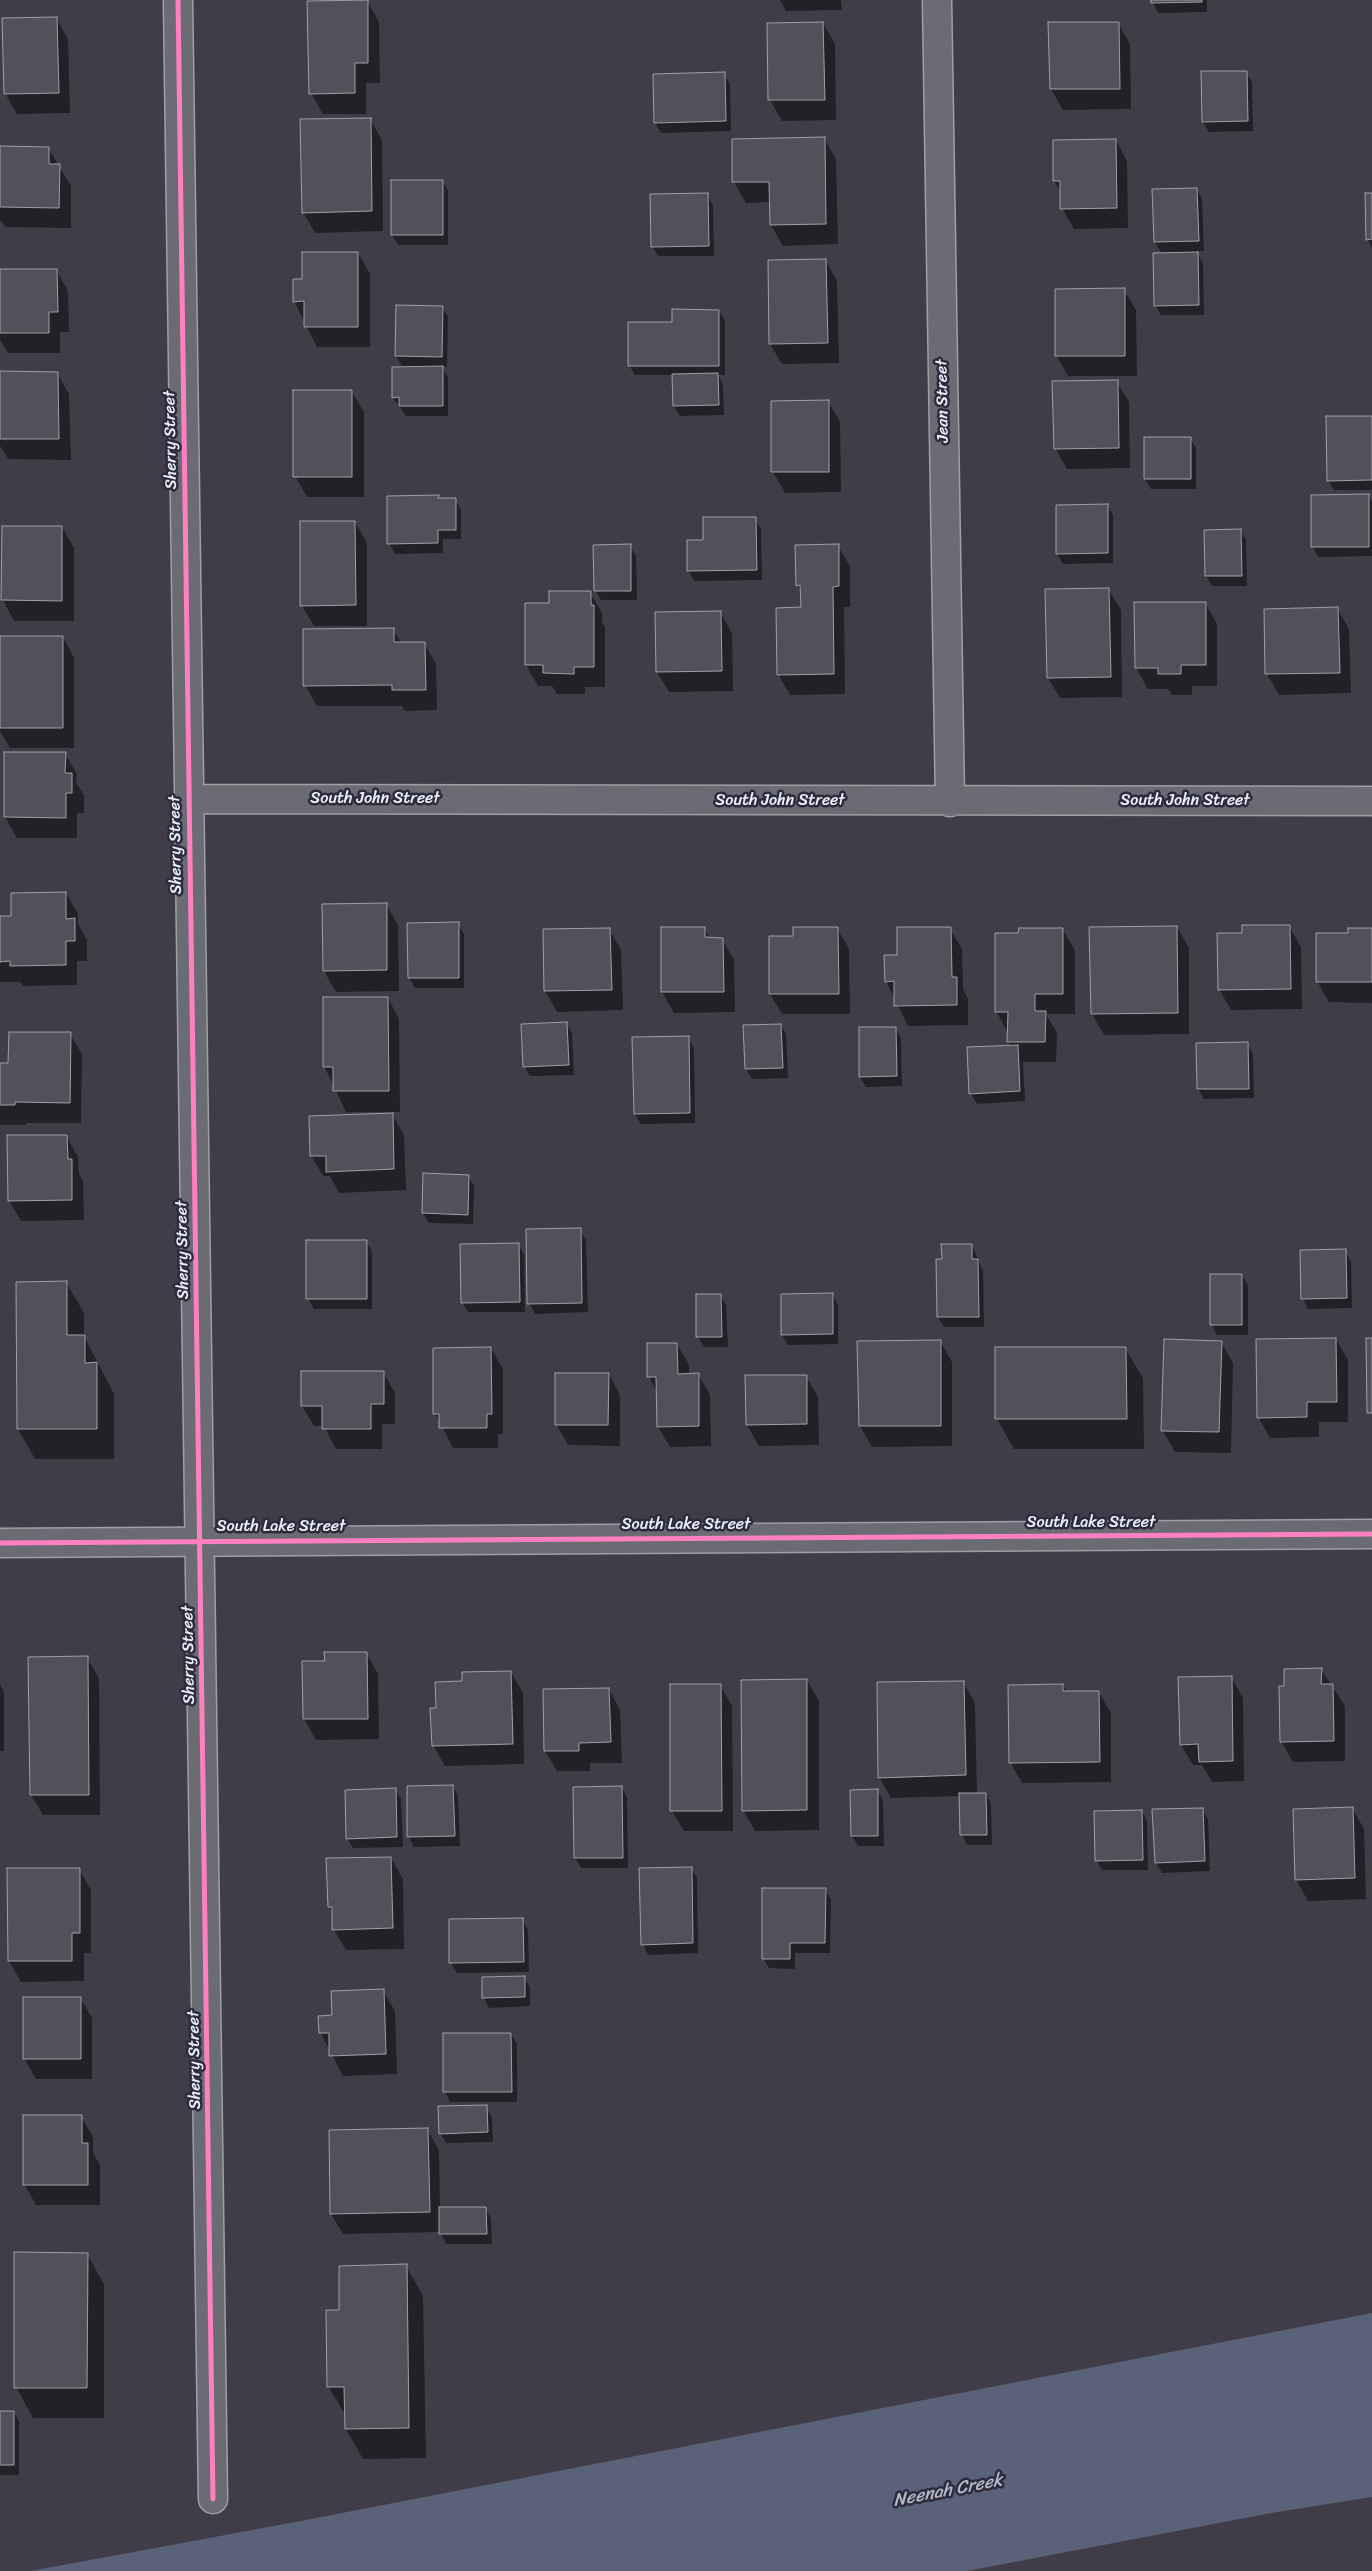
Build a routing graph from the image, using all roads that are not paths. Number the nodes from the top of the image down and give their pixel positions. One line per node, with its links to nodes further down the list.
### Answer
1 (178, 0): 3 (street, Sherry Street)
2 (937, 0): 5 (street, Jean Street)
3 (188, 799): 5 (street, South John Street); 7 (street, Sherry Street)
4 (1372, 801): 5 (street, South John Street)
5 (950, 802)
6 (1372, 1534): 7 (street, South Lake Street)
7 (200, 1540): 8 (street, South Lake Street); 9 (street, Sherry Street)
8 (0, 1543)
9 (213, 2499)

